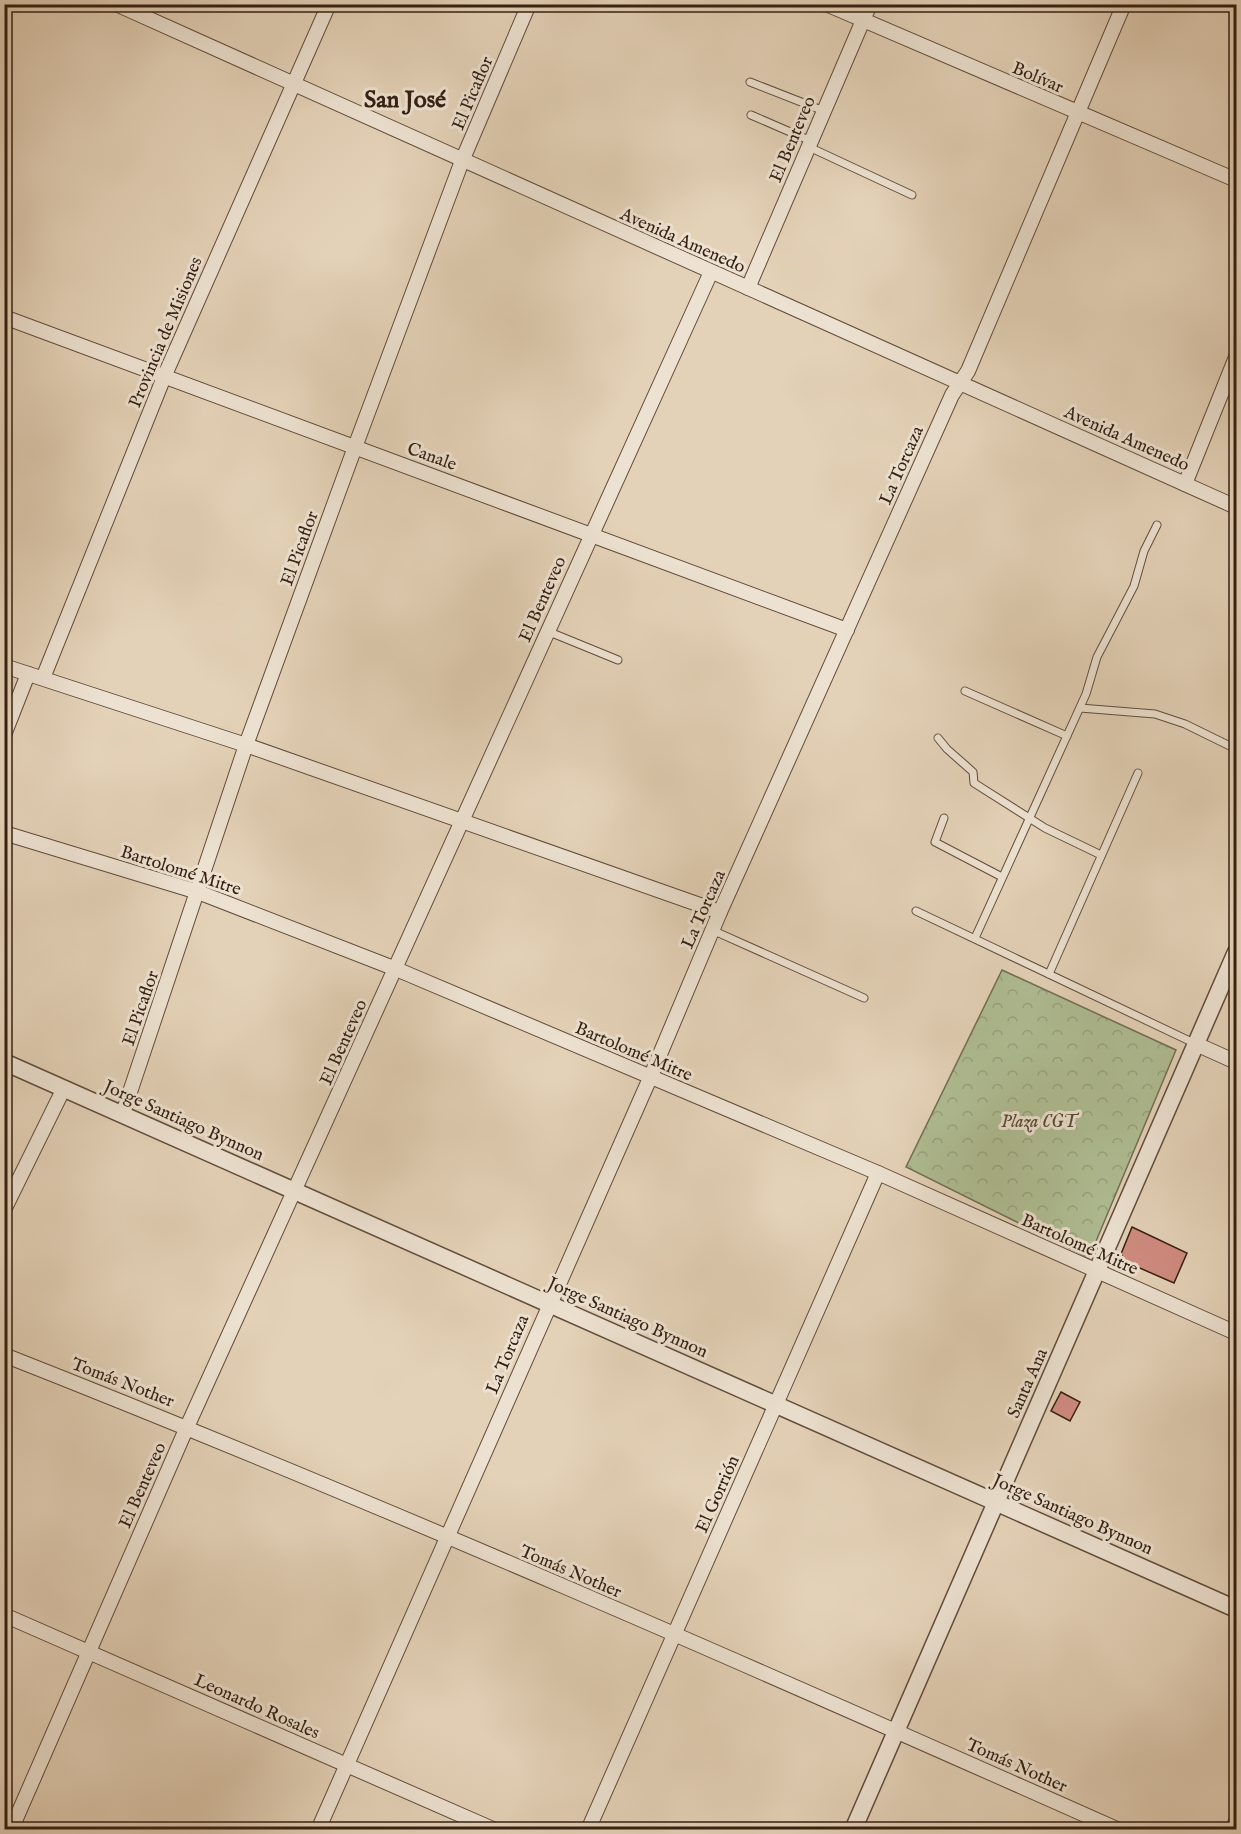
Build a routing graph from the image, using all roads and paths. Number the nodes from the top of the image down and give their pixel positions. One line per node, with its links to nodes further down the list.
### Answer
1 (116, 4): 9 (street, Avenida Amenedo)
2 (329, 4): 9 (street, Provincia de Misiones)
3 (529, 4): 14 (street, El Picaflor)
4 (826, 4): 7 (street, Bolívar)
5 (870, 4): 7 (street, El Benteveo)
6 (1124, 4): 11 (street, La Torcaza)
7 (863, 21): 10 (street, El Benteveo); 11 (street, Bolívar)
8 (750, 82): 10 (lane)
9 (295, 83): 14 (street, Avenida Amenedo); 21 (street, Provincia de Misiones)
10 (824, 111): 13 (street, El Benteveo)
11 (1077, 114): 15 (street, Bolívar); 22 (street, La Torcaza)
12 (751, 115): 13 (lane)
13 (810, 144): 16 (lane); 18 (street, El Benteveo)
14 (462, 161): 17 (street, Avenida Amenedo); 23 (street, El Picaflor)
15 (1236, 180)
16 (912, 195)
17 (711, 272): 18 (street, Avenida Amenedo); 27 (street, El Benteveo)
18 (748, 288): 22 (street, Avenida Amenedo)
19 (4, 317): 21 (street, Canale)
20 (1236, 357): 24 (street)
21 (164, 377): 23 (street, Canale); 33 (street, Provincia de Misiones)
22 (959, 384): 24 (street, Avenida Amenedo); 28 (street, La Torcaza)
23 (355, 447): 27 (street, Canale); 39 (street, El Picaflor)
24 (1185, 484): 25 (street, Avenida Amenedo)
25 (1236, 507)
26 (1157, 525): 35 (lane)
27 (591, 533): 28 (street, Canale); 29 (street, El Benteveo)
28 (847, 630): 50 (street, La Torcaza)
29 (547, 631): 30 (lane); 44 (street, El Benteveo)
30 (618, 660)
31 (4, 666): 32 (street)
32 (28, 674): 33 (street); 36 (street)
33 (43, 678): 39 (street)
34 (965, 691): 37 (lane)
35 (1080, 708): 37 (lane); 40 (lane)
36 (4, 735)
37 (1067, 736): 43 (lane)
38 (938, 738): 43 (lane)
39 (246, 745): 44 (street); 48 (street, El Picaflor)
40 (1236, 749)
41 (1138, 773): 46 (lane)
42 (944, 818): 47 (lane)
43 (1029, 818): 46 (lane); 47 (lane)
44 (463, 822): 50 (street); 54 (street, El Benteveo)
45 (4, 833): 48 (street, Bartolomé Mitre)
46 (1101, 855): 55 (lane)
47 (1002, 877): 52 (lane)
48 (198, 892): 54 (street, Bartolomé Mitre); 62 (street, El Picaflor)
49 (916, 911): 52 (lane)
50 (720, 912): 51 (street, La Torcaza)
51 (712, 930): 56 (lane); 60 (street, La Torcaza)
52 (975, 938): 55 (lane)
53 (1236, 952): 57 (street, Santa Ana)
54 (396, 969): 60 (street, Bartolomé Mitre); 64 (street, El Benteveo)
55 (1049, 974): 57 (lane)
56 (864, 998)
57 (1196, 1044): 59 (street); 66 (street, Santa Ana)
58 (4, 1062): 61 (street, Jorge Santiago Bynnon)
59 (1236, 1062)
60 (650, 1077): 63 (street, Bartolomé Mitre); 67 (street, La Torcaza)
61 (64, 1088): 62 (street, Jorge Santiago Bynnon); 65 (street)
62 (123, 1113): 64 (street, Jorge Santiago Bynnon)
63 (878, 1173): 66 (street, Bartolomé Mitre); 70 (street, El Gorrión)
64 (296, 1191): 67 (street, Jorge Santiago Bynnon); 71 (street, El Benteveo)
65 (4, 1210)
66 (1097, 1272): 68 (street, Bartolomé Mitre); 72 (street, Santa Ana)
67 (549, 1303): 70 (street, Jorge Santiago Bynnon); 73 (street, La Torcaza)
68 (1236, 1333)
69 (4, 1355): 71 (street, Tomás Nother)
70 (777, 1404): 72 (street, Jorge Santiago Bynnon); 76 (street, El Gorrión)
71 (187, 1427): 73 (street, Tomás Nother); 77 (street, El Benteveo)
72 (996, 1501): 74 (street, Jorge Santiago Bynnon); 78 (street, Santa Ana)
73 (447, 1537): 76 (street, Tomás Nother); 79 (street, La Torcaza)
74 (1236, 1609)
75 (4, 1615): 77 (street, Leonardo Rosales)
76 (674, 1634): 78 (street, Tomás Nother); 84 (street, El Gorrión)
77 (89, 1651): 79 (street, Leonardo Rosales); 81 (street, El Benteveo)
78 (895, 1730): 85 (street, Santa Ana); 86 (street, Tomás Nother)
79 (347, 1765): 82 (street, La Torcaza); 83 (street, Leonardo Rosales)
80 (1236, 1821): 87 (street)
81 (11, 1830)
82 (318, 1830)
83 (495, 1830)
84 (588, 1830)
85 (853, 1830)
86 (1119, 1830)
87 (1233, 1830)

